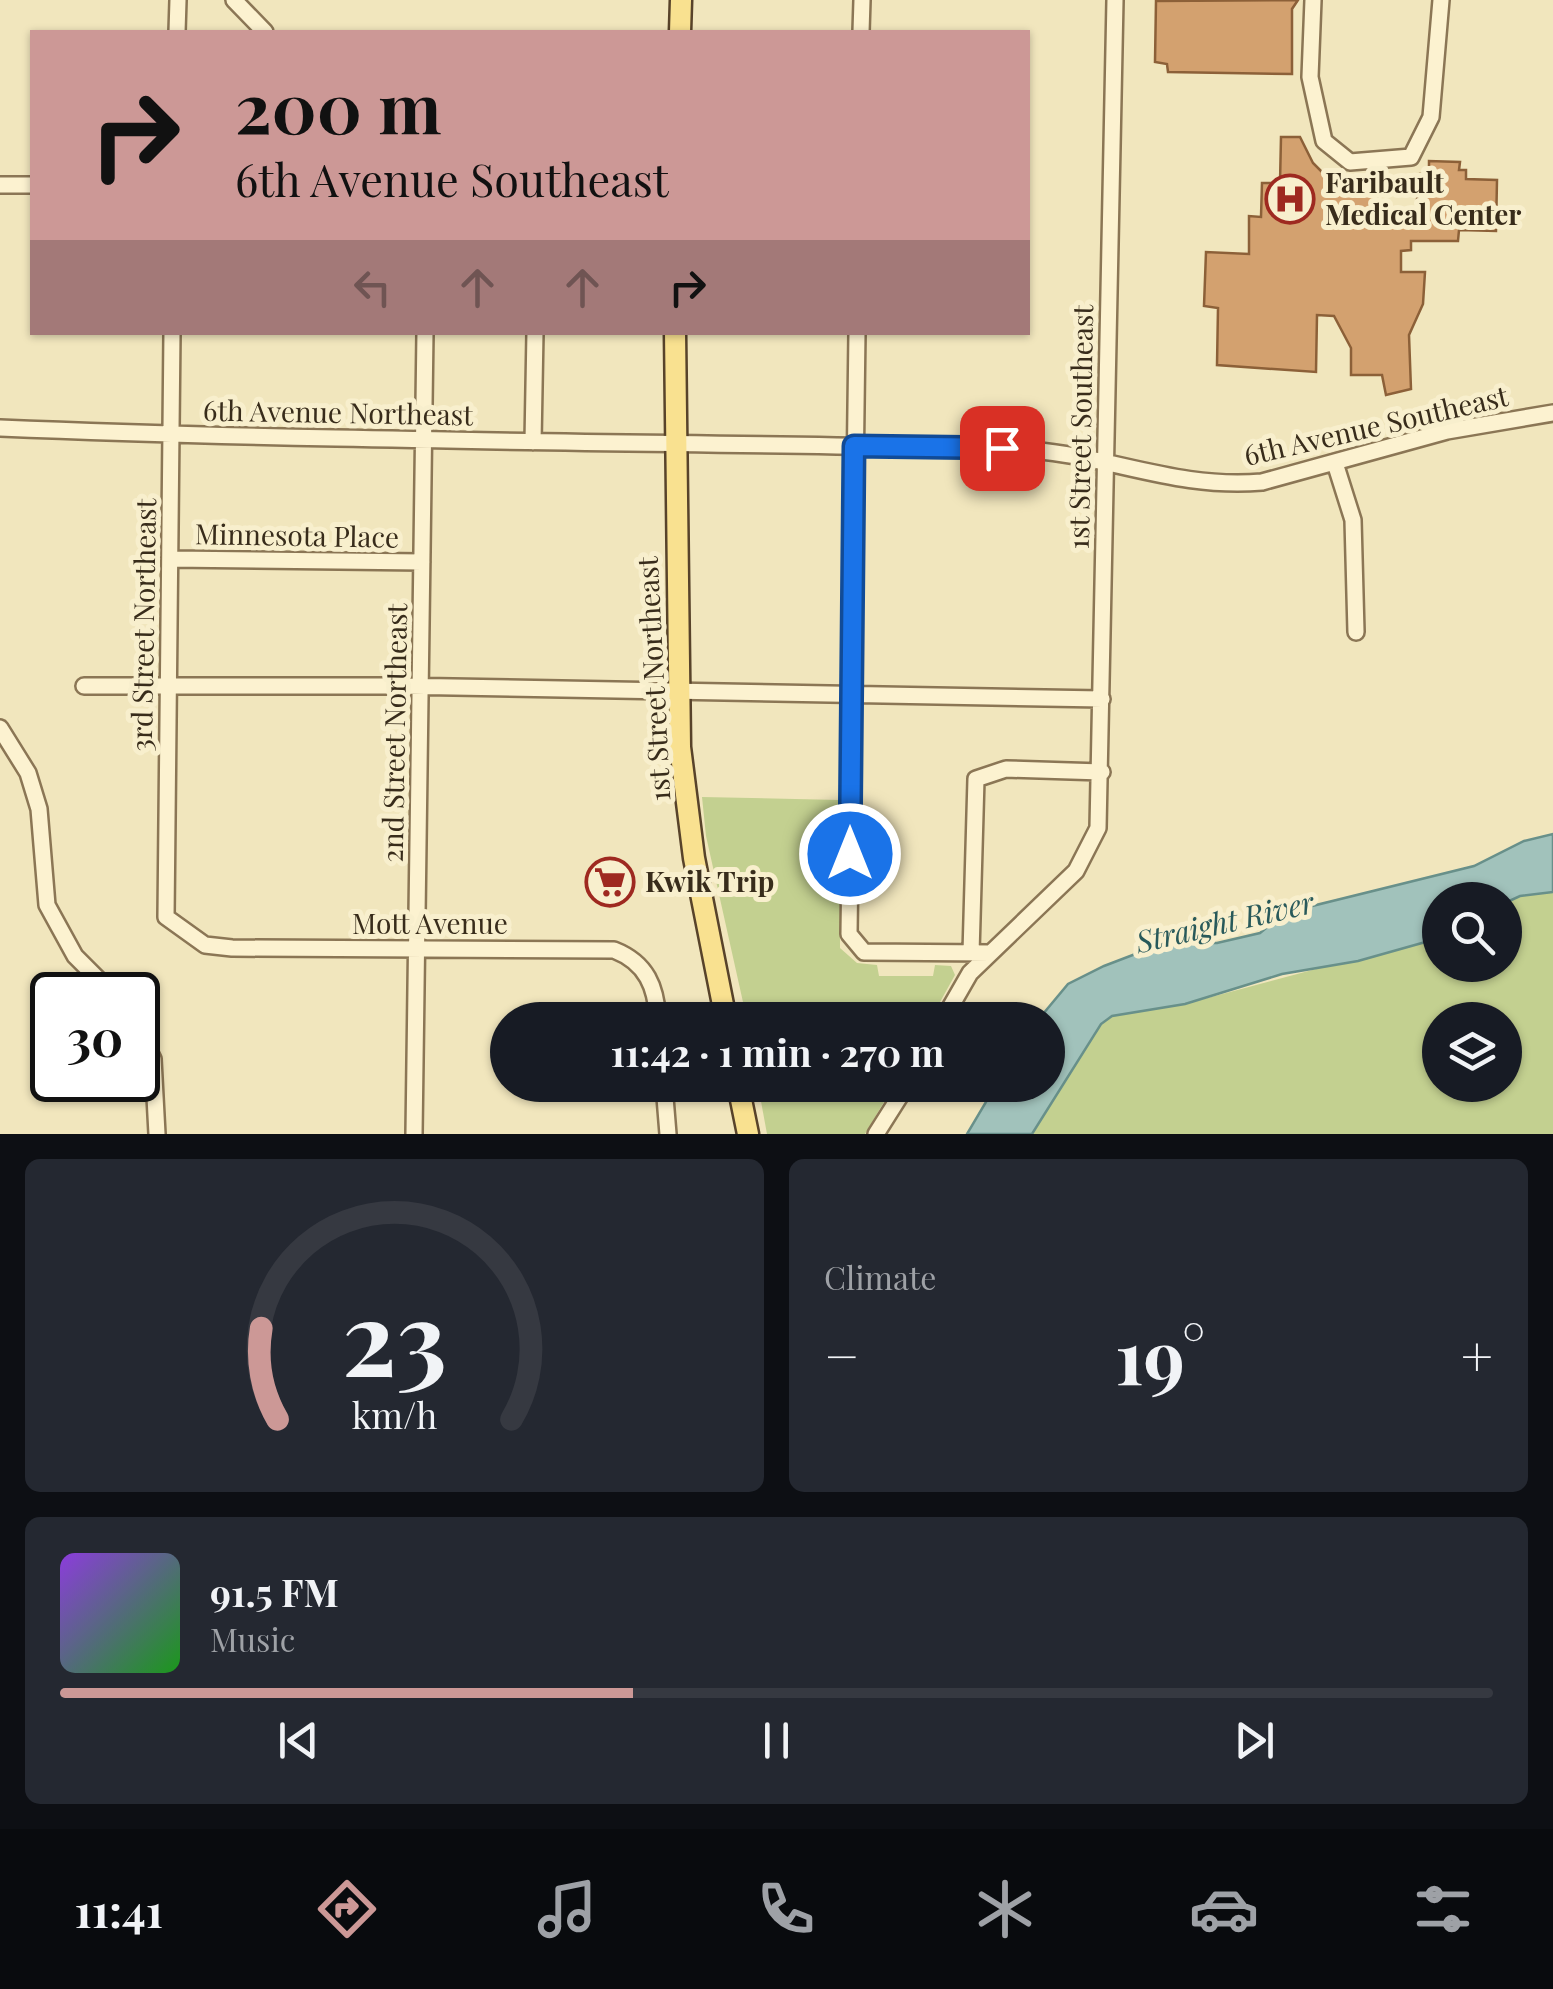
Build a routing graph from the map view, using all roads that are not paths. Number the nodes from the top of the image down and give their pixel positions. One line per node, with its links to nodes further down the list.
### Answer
1 (178, 0): 8 (street)
2 (234, 0): 9 (street)
3 (681, 0): 10 (main road)
4 (862, 0): 11 (street)
5 (1115, 0): 26 (street, 1st Street Southeast)
6 (1313, 0): 7 (street)
7 (1441, 0)
8 (177, 30)
9 (262, 30)
10 (680, 30)
11 (862, 30)
12 (0, 185): 13 (street)
13 (30, 185)
14 (172, 335): 21 (street, 3rd Street Northeast)
15 (424, 335): 22 (street, 2nd Street Northeast)
16 (535, 335): 23 (street)
17 (675, 335): 24 (main road, 1st Street Northeast)
18 (856, 335): 25 (street)
19 (1553, 412): 27 (street, 6th Avenue Southeast)
20 (0, 428): 21 (street, 6th Avenue Northeast)
21 (170, 435): 22 (street, 6th Avenue Northeast); 28 (street, 3rd Street Northeast)
22 (425, 440): 23 (street, 6th Avenue Northeast); 29 (street, 2nd Street Northeast)
23 (534, 442): 24 (street, 6th Avenue Northeast)
24 (674, 444): 25 (street, 6th Avenue Southeast); 34 (main road, 1st Street Northeast)
25 (854, 446): 26 (street, 6th Avenue Southeast); 35 (street)
26 (1104, 461): 27 (street, 6th Avenue Southeast); 36 (street, 1st Street Southeast)
27 (1335, 463): 30 (street)
28 (172, 559): 29 (street, Minnesota Place); 31 (street, 3rd Street Northeast)
29 (422, 562): 33 (street, 2nd Street Northeast)
30 (1356, 632)
31 (169, 684): 32 (street); 33 (street); 39 (street, 3rd Street Northeast)
32 (84, 686)
33 (421, 686): 34 (street); 40 (street, 2nd Street Northeast)
34 (678, 691): 35 (street); 45 (main road, 1st Street Northeast)
35 (851, 695): 36 (street); 41 (street)
36 (1102, 699): 38 (street, 1st Street Southeast)
37 (0, 728): 43 (street)
38 (1102, 772): 41 (street); 42 (street, 1st Street Southeast)
39 (166, 917): 40 (street, Mott Avenue)
40 (418, 950): 44 (street, Mott Avenue); 52 (street, 2nd Street Northeast)
41 (972, 953): 42 (street)
42 (990, 953): 46 (street)
43 (91, 972)
44 (655, 1002)
45 (723, 1002)
46 (953, 1002)
47 (155, 1102): 51 (street)
48 (665, 1102): 53 (street)
49 (742, 1102): 54 (main road)
50 (896, 1102): 55 (street)
51 (157, 1134)
52 (414, 1134)
53 (668, 1134)
54 (748, 1134)
55 (876, 1134)

